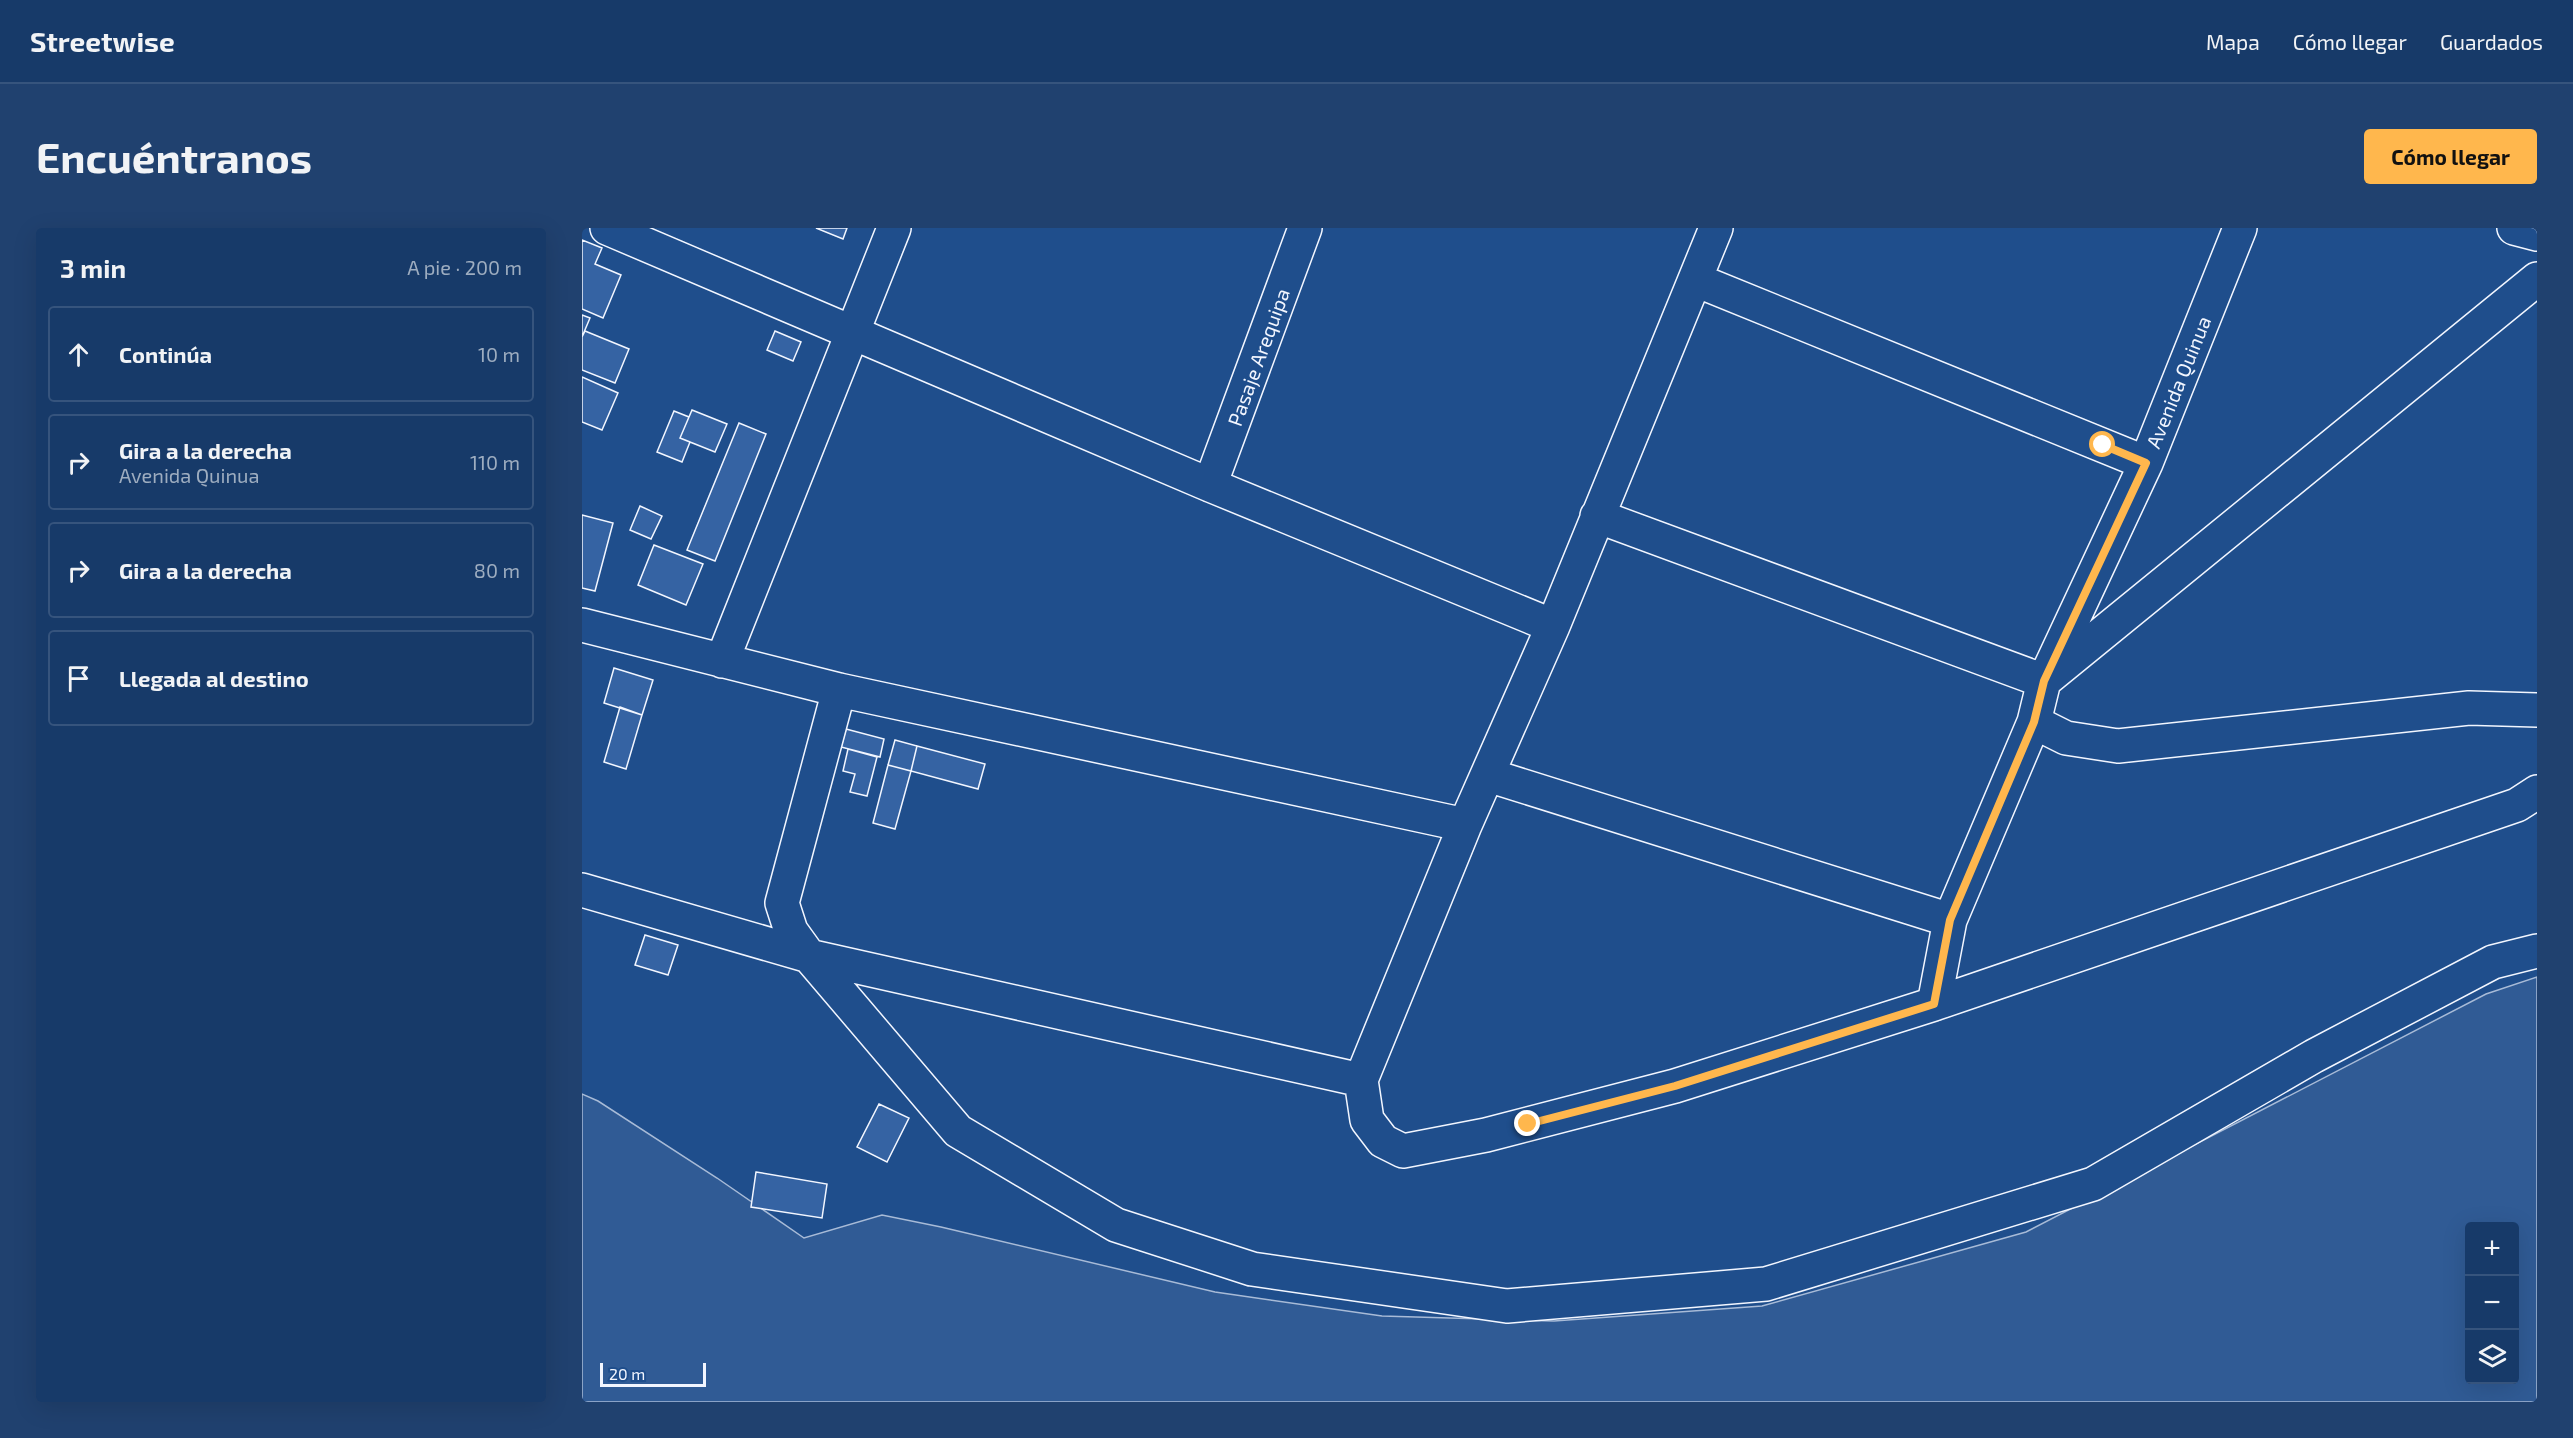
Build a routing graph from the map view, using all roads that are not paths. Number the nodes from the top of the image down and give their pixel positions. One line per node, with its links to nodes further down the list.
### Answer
1 (608, 228): 10 (street)
2 (894, 228): 10 (street)
3 (1305, 228): 12 (street, Pasaje Arequipa)
4 (1716, 228): 9 (street)
5 (2240, 228): 11 (street, Avenida Quinua)
6 (2514, 228): 7 (street)
7 (2537, 234)
8 (2537, 279): 17 (street)
9 (1696, 280): 11 (street); 13 (street)
10 (852, 334): 12 (street); 16 (street)
11 (2146, 463): 17 (street, Avenida Quinua)
12 (1210, 485): 15 (street)
13 (1597, 516): 15 (street); 17 (street)
14 (582, 625): 16 (street)
15 (1553, 626): 21 (street)
16 (722, 661): 18 (street)
17 (2044, 681): 20 (street, Avenida Quinua)
18 (839, 690): 23 (street); 27 (street)
19 (2537, 710): 20 (street)
20 (2034, 722): 25 (street, Avenida Quinua)
21 (1488, 775): 23 (street); 25 (street)
22 (2537, 792): 28 (street)
23 (1465, 825): 29 (street)
24 (582, 890): 27 (street)
25 (1950, 920): 28 (street, Avenida Quinua)
26 (2537, 951): 27 (street)
27 (809, 956): 29 (street)
28 (1934, 1004): 29 (street)
29 (1361, 1080)

